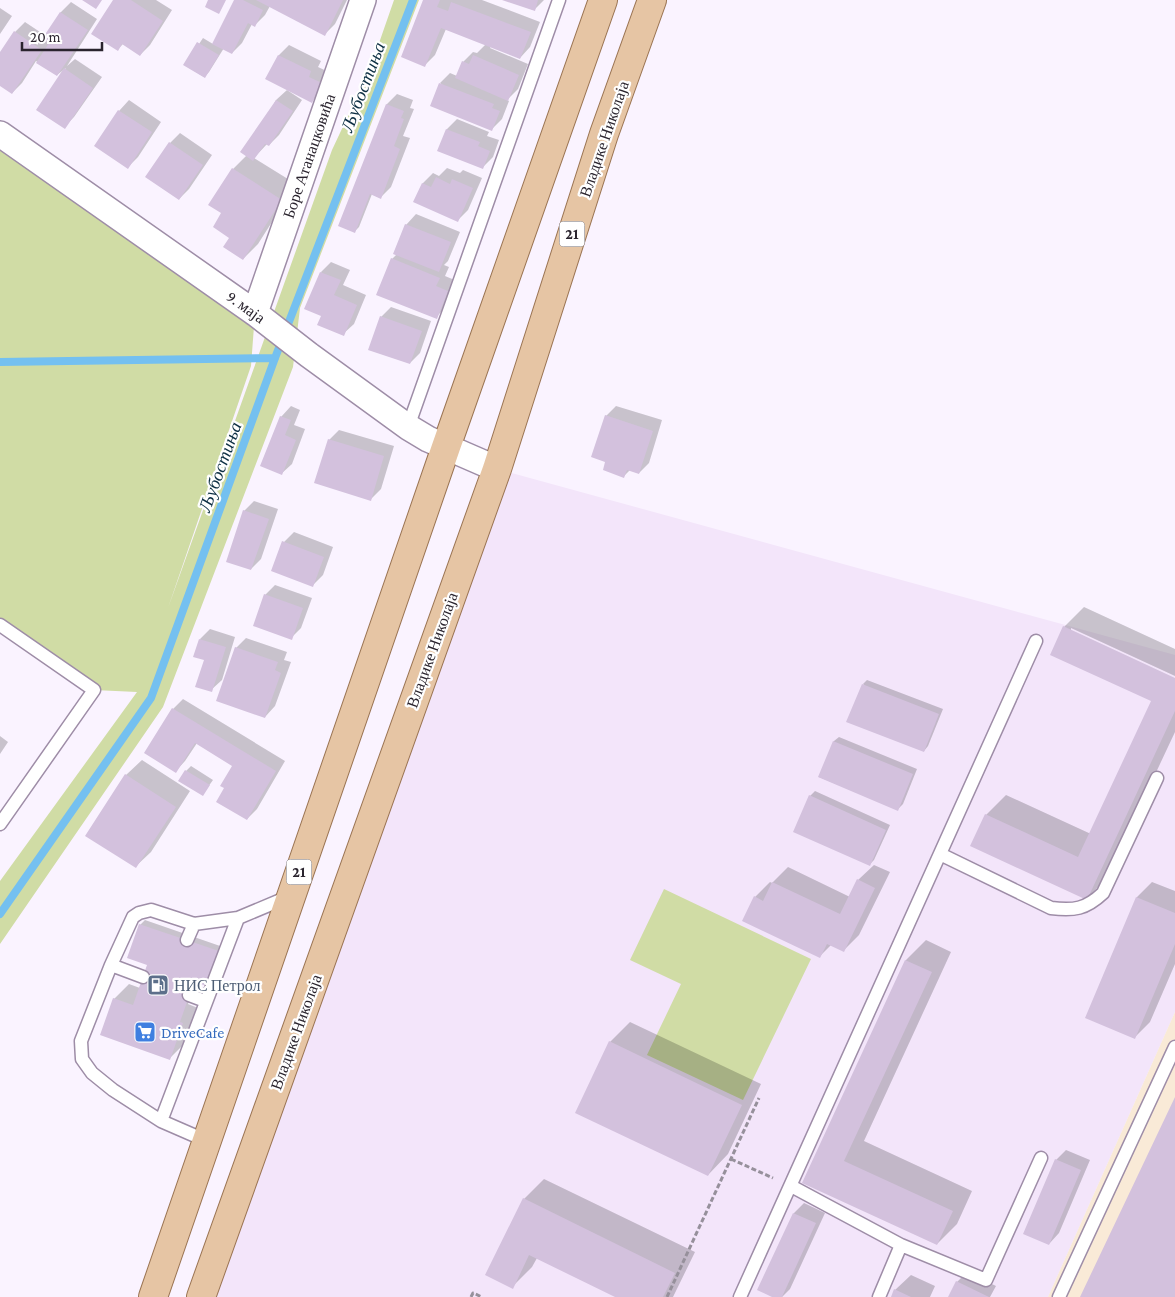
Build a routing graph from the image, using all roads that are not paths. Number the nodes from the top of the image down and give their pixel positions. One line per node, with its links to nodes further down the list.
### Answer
1 (363, 0): 6 (street, Боре Атанацковића)
2 (559, 0): 7 (lane)
3 (603, 0): 8 (main road, 21)
4 (652, 0): 9 (main road, Владике Николаја / 21)
5 (0, 134): 6 (street, 9. маја)
6 (255, 313): 7 (street, 9. маја)
7 (408, 427): 8 (street, 9. маја)
8 (446, 447): 9 (street, 9. маја); 15 (main road, 21)
9 (497, 469): 30 (main road, Владике Николаја / 21)
10 (2, 631): 13 (lane)
11 (1036, 641): 14 (lane)
12 (1157, 778): 14 (lane)
13 (0, 824)
14 (940, 854): 27 (lane)
15 (291, 896): 16 (lane); 25 (main road, 21)
16 (238, 918): 17 (lane); 22 (lane)
17 (194, 924): 18 (lane); 19 (lane)
18 (187, 940)
19 (111, 965): 20 (lane); 24 (lane)
20 (143, 977)
21 (189, 995): 22 (lane)
22 (205, 1001): 24 (lane)
23 (1175, 1047): 33 (lane)
24 (161, 1121): 25 (lane)
25 (207, 1141): 29 (main road, 21)
26 (1041, 1158): 28 (lane)
27 (791, 1186): 28 (lane); 31 (lane)
28 (901, 1245): 32 (lane)
29 (152, 1297)
30 (201, 1297)
31 (740, 1297)
32 (878, 1297)
33 (1059, 1297)

